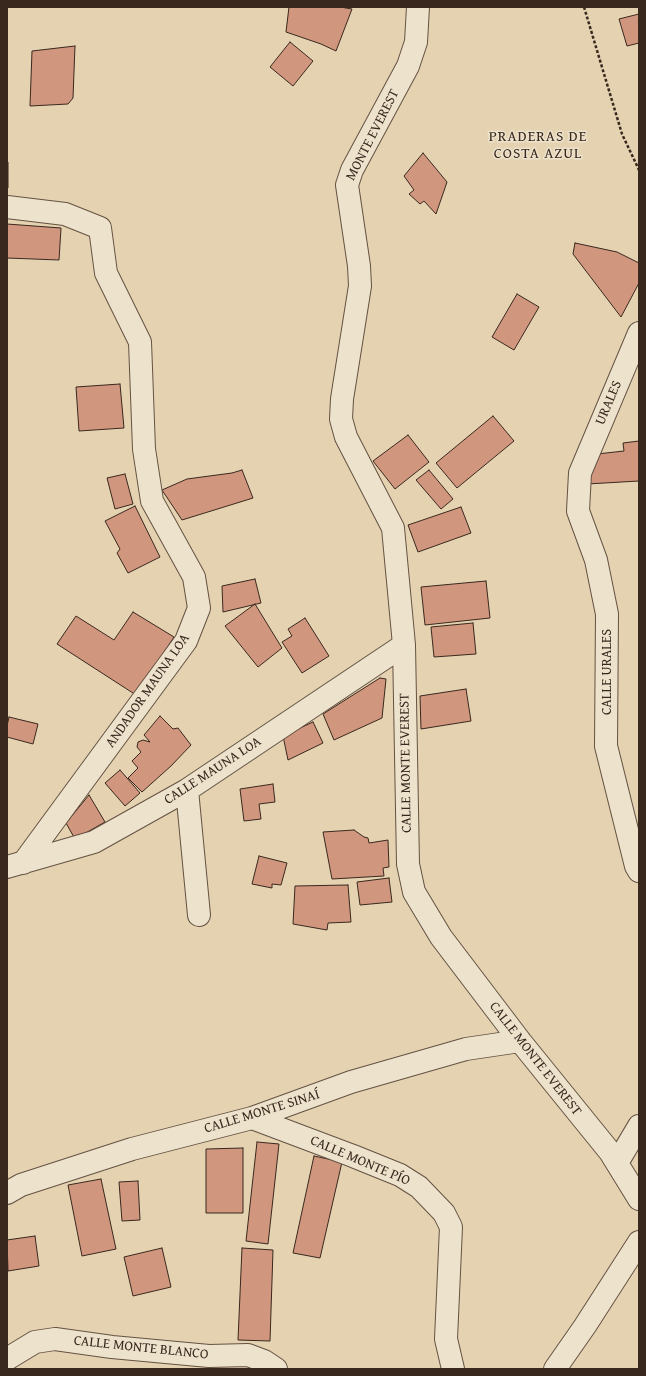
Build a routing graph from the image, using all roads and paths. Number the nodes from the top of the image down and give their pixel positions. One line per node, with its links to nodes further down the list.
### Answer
1 (418, 7): 5 (street, MONTE EVEREST)
2 (584, 7): 3 (path)
3 (639, 170)
4 (7, 207): 10 (street, ANDADOR MAUNA LOA)
5 (359, 266): 8 (street, CALLE MONTE EVEREST)
6 (639, 333): 7 (street, URALES)
7 (580, 473): 11 (street, CALLE URALES)
8 (404, 645): 9 (street, CALLE MAUNA LOA); 13 (street, CALLE MONTE EVEREST)
9 (187, 790): 10 (street, CALLE MAUNA LOA); 12 (street)
10 (15, 865)
11 (639, 871)
12 (199, 915)
13 (520, 1041): 14 (street, CALLE MONTE SINAÍ); 16 (street, CALLE MONTE EVEREST)
14 (252, 1118): 17 (street, CALLE MONTE SINAÍ); 22 (street, CALLE MONTE PÍO)
15 (639, 1126): 16 (street)
16 (616, 1162): 18 (street, CALLE MONTE EVEREST)
17 (7, 1194)
18 (639, 1199)
19 (639, 1242): 23 (street)
20 (7, 1359): 21 (street, CALLE MONTE BLANCO)
21 (276, 1369)
22 (453, 1369)
23 (555, 1369)

